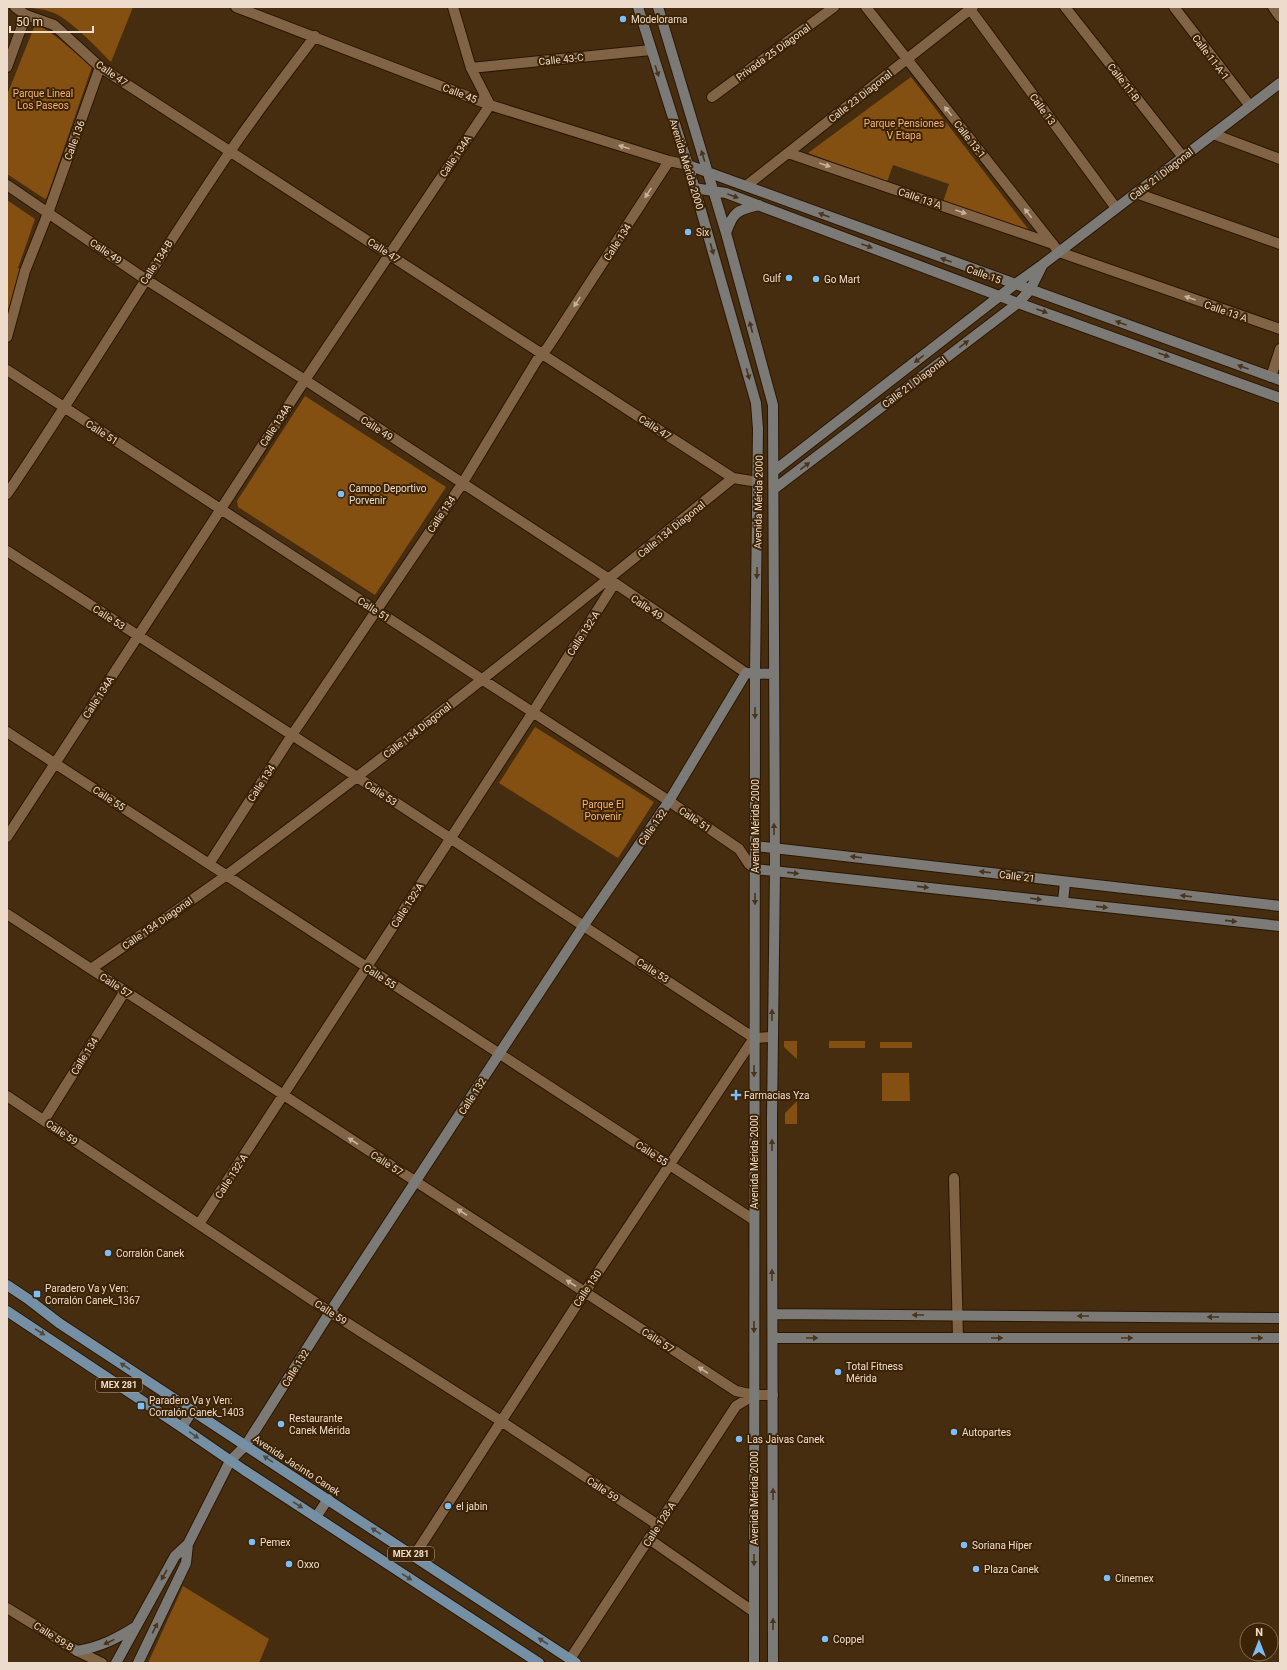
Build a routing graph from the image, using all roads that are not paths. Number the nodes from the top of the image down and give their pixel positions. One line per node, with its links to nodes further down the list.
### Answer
1 (15, 7): 12 (street, Calle 47)
2 (236, 7): 14 (street, Calle 45)
3 (452, 7): 19 (street)
4 (638, 7): 15 (street, Avenida Mérida 2000)
5 (658, 7): 31 (street, Avenida Mérida 2000, one-way to 5)
6 (834, 7): 21 (street, Privada 25 Diagonal)
7 (866, 7): 16 (street, Calle 13-1)
8 (1065, 7): 27 (street, Calle 11-B)
9 (1174, 7): 23 (street, Calle 11-A-1)
10 (1272, 7): 13 (street)
11 (972, 8): 16 (street, Calle 23 Diagonal); 38 (street, Calle 13)
12 (26, 15): 17 (street); 18 (street, Calle 47)
13 (1280, 17)
14 (315, 36): 22 (street, Calle 45); 25 (street, Calle 134-B)
15 (651, 50): 19 (street, Calle 43-C); 30 (street, Avenida Mérida 2000, one-way to 30)
16 (907, 59): 26 (street, Calle 23 Diagonal); 41 (street, Calle 13-1, one-way to 16)
17 (7, 67)
18 (100, 67): 25 (street, Calle 47); 39 (street, Calle 136)
19 (470, 68): 22 (street)
20 (1280, 83): 23 (street, Calle 21 Diagonal)
21 (712, 97)
22 (490, 105): 29 (street, Calle 45, one-way to 22); 44 (street, Calle 134A)
23 (1250, 106): 24 (street, Calle 21 Diagonal)
24 (1213, 134): 27 (street, Calle 21 Diagonal); 28 (street)
25 (230, 151): 44 (street, Calle 47); 46 (street, Calle 134-B)
26 (788, 153): 33 (street, Calle 23 Diagonal); 41 (street, Calle 13 A, one-way to 41)
27 (1183, 157): 36 (street, Calle 21 Diagonal)
28 (1280, 159)
29 (669, 161): 30 (street, Calle 45); 54 (street, Calle 134, one-way to 54)
30 (688, 165): 31 (street, Calle 15); 34 (street, Avenida Mérida 2000)
31 (708, 174): 33 (street, Calle 15); 35 (street, Avenida Mérida 2000)
32 (7, 184): 39 (street, Calle 49)
33 (746, 186): 47 (street, Calle 15, one-way to 33)
34 (694, 188): 35 (street, Calle 15); 62 (street, Avenida Mérida 2000, one-way to 62)
35 (713, 191): 37 (street, Calle 15, one-way to 37); 40 (street, Avenida Mérida 2000)
36 (1136, 194): 38 (street, Calle 21 Diagonal); 42 (street)
37 (758, 205): 40 (street); 49 (street, Calle 15, one-way to 49)
38 (1116, 208): 43 (street, Calle 21 Diagonal)
39 (48, 212): 46 (street, Calle 49); 52 (street, Calle 136)
40 (726, 233): 60 (street, Avenida Mérida 2000, one-way to 40)
41 (1052, 244): 43 (street, Calle 13-1)
42 (1280, 244)
43 (1059, 252): 45 (street, Calle 21 Diagonal); 51 (street, Calle 13 A, one-way to 43)
44 (389, 253): 54 (street, Calle 47); 57 (street, Calle 134A)
45 (1042, 265): 47 (street, Calle 21 Diagonal); 48 (street, Calle 21 Diagonal)
46 (145, 279): 57 (street, Calle 49); 59 (street, Calle 134-B)
47 (1014, 285): 48 (street, Calle 15); 49 (street, Calle 21 Diagonal)
48 (1030, 290): 50 (street, Calle 21 Diagonal); 56 (street, Calle 15, one-way to 48)
49 (1000, 296): 50 (street, Calle 15); 60 (street, Calle 21 Diagonal, one-way to 60)
50 (1018, 303): 58 (street, Calle 15, one-way to 58); 64 (street, Calle 21 Diagonal, one-way to 50)
51 (1280, 329)
52 (7, 337)
53 (1280, 349): 56 (street)
54 (542, 354): 61 (street, Calle 47); 63 (street, Calle 134)
55 (7, 370): 59 (street, Calle 51)
56 (1275, 379)
57 (305, 380): 63 (street, Calle 49); 66 (street, Calle 134A)
58 (1280, 398)
59 (65, 408): 65 (street, Calle 134-B); 66 (street, Calle 51)
60 (774, 471): 64 (street, Avenida Mérida 2000)
61 (733, 478): 62 (street, Calle 47); 68 (street, Calle 134 Diagonal)
62 (758, 482): 71 (street, Avenida Mérida 2000, one-way to 71)
63 (462, 484): 68 (street, Calle 49); 69 (street, Calle 134)
64 (774, 490): 72 (street, Avenida Mérida 2000)
65 (7, 494)
66 (220, 509): 69 (street, Calle 51); 70 (street, Calle 134A)
67 (7, 551): 70 (street, Calle 53)
68 (611, 582): 71 (street, Calle 49); 73 (street, Calle 134 Diagonal); 74 (street, Calle 132-A)
69 (376, 610): 73 (street, Calle 51); 76 (street, Calle 134)
70 (138, 636): 76 (street, Calle 53); 77 (street, Calle 134A)
71 (751, 673): 72 (street); 79 (street, Calle 132); 82 (street, Avenida Mérida 2000, one-way to 82)
72 (773, 674): 83 (street, Avenida Mérida 2000, one-way to 72)
73 (483, 680): 74 (street, Calle 51); 78 (street, Calle 134 Diagonal)
74 (533, 712): 79 (street, Calle 51); 81 (street, Calle 132-A)
75 (7, 732): 77 (street, Calle 55)
76 (292, 735): 78 (street, Calle 53); 85 (street, Calle 134)
77 (55, 763): 80 (street, Calle 134A); 85 (street, Calle 55)
78 (357, 777): 81 (street, Calle 53); 88 (street, Calle 134 Diagonal)
79 (669, 801): 84 (street, Calle 51); 93 (street, Calle 132)
80 (7, 837)
81 (451, 838): 93 (street, Calle 53); 95 (street, Calle 132-A)
82 (755, 846): 83 (street, Calle 21); 84 (street); 86 (street, Avenida Mérida 2000)
83 (774, 847): 87 (street, Avenida Mérida 2000); 89 (street, Calle 21, one-way to 83)
84 (739, 849): 86 (street, Calle 51)
85 (209, 864): 88 (street, Calle 55)
86 (755, 869): 87 (street, Calle 21); 99 (street, Avenida Mérida 2000, one-way to 99)
87 (775, 870): 90 (street, Calle 21, one-way to 90); 98 (street, Avenida Mérida 2000, one-way to 87)
88 (226, 875): 95 (street, Calle 55); 96 (street, Calle 134 Diagonal)
89 (1065, 882): 90 (street); 91 (street, Calle 21, one-way to 89)
90 (1063, 902): 94 (street, Calle 21, one-way to 94)
91 (1280, 906)
92 (7, 914): 96 (street, Calle 57)
93 (584, 925): 99 (street, Calle 53); 100 (street, Calle 132)
94 (1280, 926)
95 (367, 967): 100 (street, Calle 55); 101 (street, Calle 132-A)
96 (91, 969): 97 (street, Calle 57)
97 (125, 991): 101 (street, Calle 57); 103 (street, Calle 134)
98 (772, 1037): 99 (street); 113 (street, Avenida Mérida 2000, one-way to 98)
99 (754, 1038): 104 (street, Calle 130); 107 (street, Avenida Mérida 2000, one-way to 107)
100 (499, 1054): 104 (street, Calle 55); 106 (street, Calle 132)
101 (283, 1095): 106 (street, Calle 57, one-way to 101); 108 (street, Calle 132-A)
102 (7, 1096): 103 (street, Calle 59)
103 (44, 1120): 108 (street, Calle 59)
104 (670, 1165): 107 (street, Calle 55); 110 (street, Calle 130)
105 (954, 1178): 114 (street)
106 (415, 1182): 110 (street, Calle 57, one-way to 106); 112 (street, Calle 132)
107 (754, 1220): 119 (street, Avenida Mérida 2000, one-way to 119)
108 (199, 1224): 112 (street, Calle 59)
109 (7, 1285): 121 (main road, Avenida Jacinto Canek / MEX 281, one-way to 109)
110 (585, 1292): 119 (street, Calle 57, one-way to 110); 122 (street, Calle 130)
111 (7, 1311): 123 (main road, MEX 281, one-way to 123)
112 (330, 1312): 122 (street, Calle 59); 124 (street, Calle 132)
113 (773, 1314): 114 (street, one-way to 113); 116 (street, Avenida Mérida 2000)
114 (957, 1316): 115 (street, one-way to 114); 117 (street)
115 (1280, 1318)
116 (773, 1338): 117 (street, one-way to 117); 120 (street, Avenida Mérida 2000)
117 (958, 1338): 118 (street, one-way to 118)
118 (1280, 1338)
119 (754, 1395): 120 (street, Calle 57); 128 (street, Calle 128-A); 133 (street, Avenida Mérida 2000, one-way to 133)
120 (773, 1395): 142 (street, Avenida Mérida 2000, one-way to 120)
121 (193, 1410): 123 (street); 124 (main road, Avenida Jacinto Canek / MEX 281)
122 (501, 1421): 128 (street, Calle 59); 131 (street, Calle 130)
123 (182, 1427): 125 (main road, MEX 281, one-way to 125)
124 (246, 1445): 125 (street, Calle 132); 126 (main road, Avenida Jacinto Canek / MEX 281, one-way to 124)
125 (230, 1461): 127 (main road, MEX 281, one-way to 127); 130 (street, Calle 132)
126 (328, 1499): 127 (street); 131 (main road, Avenida Jacinto Canek / MEX 281, one-way to 126)
127 (316, 1517): 140 (main road, MEX 281, one-way to 140)
128 (658, 1525): 129 (street, Calle 128-A)
129 (649, 1539): 133 (street); 136 (street, Calle 128-A)
130 (188, 1544): 134 (street, Calle 132, one-way to 134); 139 (street, Calle 132, one-way to 130)
131 (414, 1556): 136 (main road, Avenida Jacinto Canek / MEX 281, one-way to 131)
132 (7, 1608): 135 (street, Calle 59-B)
133 (754, 1612): 141 (street, Avenida Mérida 2000)
134 (137, 1626): 135 (street, one-way to 135); 138 (street, Calle 132)
135 (77, 1651): 137 (street, Calle 59-B)
136 (573, 1661)
137 (102, 1663)
138 (116, 1663)
139 (138, 1663)
140 (539, 1663)
141 (754, 1663)
142 (773, 1663)

